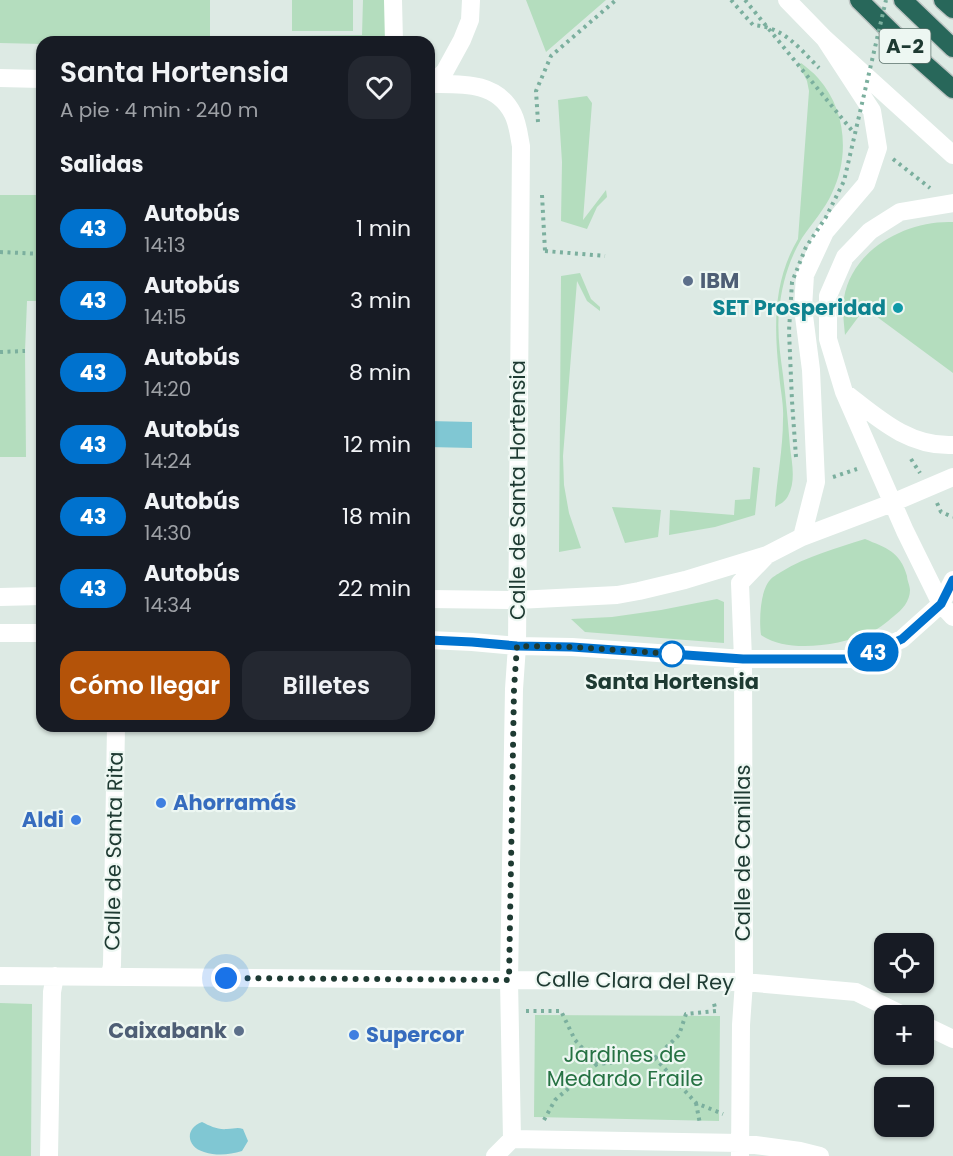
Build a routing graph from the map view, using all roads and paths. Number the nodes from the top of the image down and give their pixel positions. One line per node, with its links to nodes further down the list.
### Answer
1 (393, 0): 12 (street)
2 (471, 0): 19 (street, Calle de Santa Hortensia)
3 (616, 0): 15 (path)
4 (731, 0): 16 (path)
5 (745, 0): 23 (path, bridge)
6 (787, 0): 13 (street)
7 (859, 0): 21 (highway, A-2)
8 (886, 0): 23 (path, bridge)
9 (903, 0): 14 (highway, A-2)
10 (944, 0): 11 (highway)
11 (953, 9)
12 (394, 36)
13 (825, 39): 24 (street); 25 (street)
14 (953, 48)
15 (550, 56)
16 (823, 73)
17 (0, 78): 18 (street)
18 (36, 79)
19 (435, 80)
20 (435, 84): 27 (street, Calle de Santa Hortensia)
21 (953, 89)
22 (855, 114): 24 (path)
23 (855, 134): 35 (path, bridge)
24 (878, 148): 26 (path); 38 (street)
25 (953, 155)
26 (951, 203): 33 (street)
27 (520, 249): 30 (path); 44 (street, Calle de Santa Hortensia)
28 (0, 252): 29 (path)
29 (36, 254)
30 (605, 256)
31 (25, 351): 32 (path)
32 (0, 352)
33 (844, 392): 34 (street); 37 (street)
34 (953, 445)
35 (796, 457)
36 (953, 477): 37 (street)
37 (892, 503): 38 (street); 45 (street)
38 (802, 537): 39 (street)
39 (766, 555): 44 (street); 50 (street, Calle de Canillas)
40 (953, 580): 45 (street)
41 (36, 596): 42 (street)
42 (0, 597)
43 (435, 599): 44 (street)
44 (517, 600): 49 (street, Calle de Santa Hortensia)
45 (947, 611): 50 (street)
46 (0, 633): 47 (street)
47 (36, 633)
48 (435, 640): 49 (street)
49 (517, 646): 50 (street); 55 (street, Calle de Santa Hortensia)
50 (743, 659): 57 (street, Calle de Canillas)
51 (116, 732): 54 (street, Calle de Santa Rita)
52 (0, 976): 53 (street, Calle Clara del Rey)
53 (55, 976): 54 (street, Calle Clara del Rey); 68 (street)
54 (110, 976): 55 (street, Calle Clara del Rey)
55 (509, 980): 56 (street, Calle Clara del Rey); 59 (street, Calle de Santa Hortensia)
56 (709, 982): 57 (street, Calle Clara del Rey); 62 (path)
57 (744, 982): 58 (street, Calle Clara del Rey); 64 (street, Calle de Canillas)
58 (883, 1005)
59 (510, 1011): 63 (path); 66 (street, Calle de Santa Hortensia)
60 (934, 1030): 61 (street)
61 (953, 1039)
62 (655, 1058): 63 (path); 64 (path)
63 (597, 1064): 65 (path)
64 (740, 1120): 67 (street, Calle de Canillas)
65 (541, 1125)
66 (512, 1139): 67 (street); 69 (street)
67 (740, 1149): 70 (street)
68 (49, 1156)
69 (495, 1156)
70 (820, 1156)

